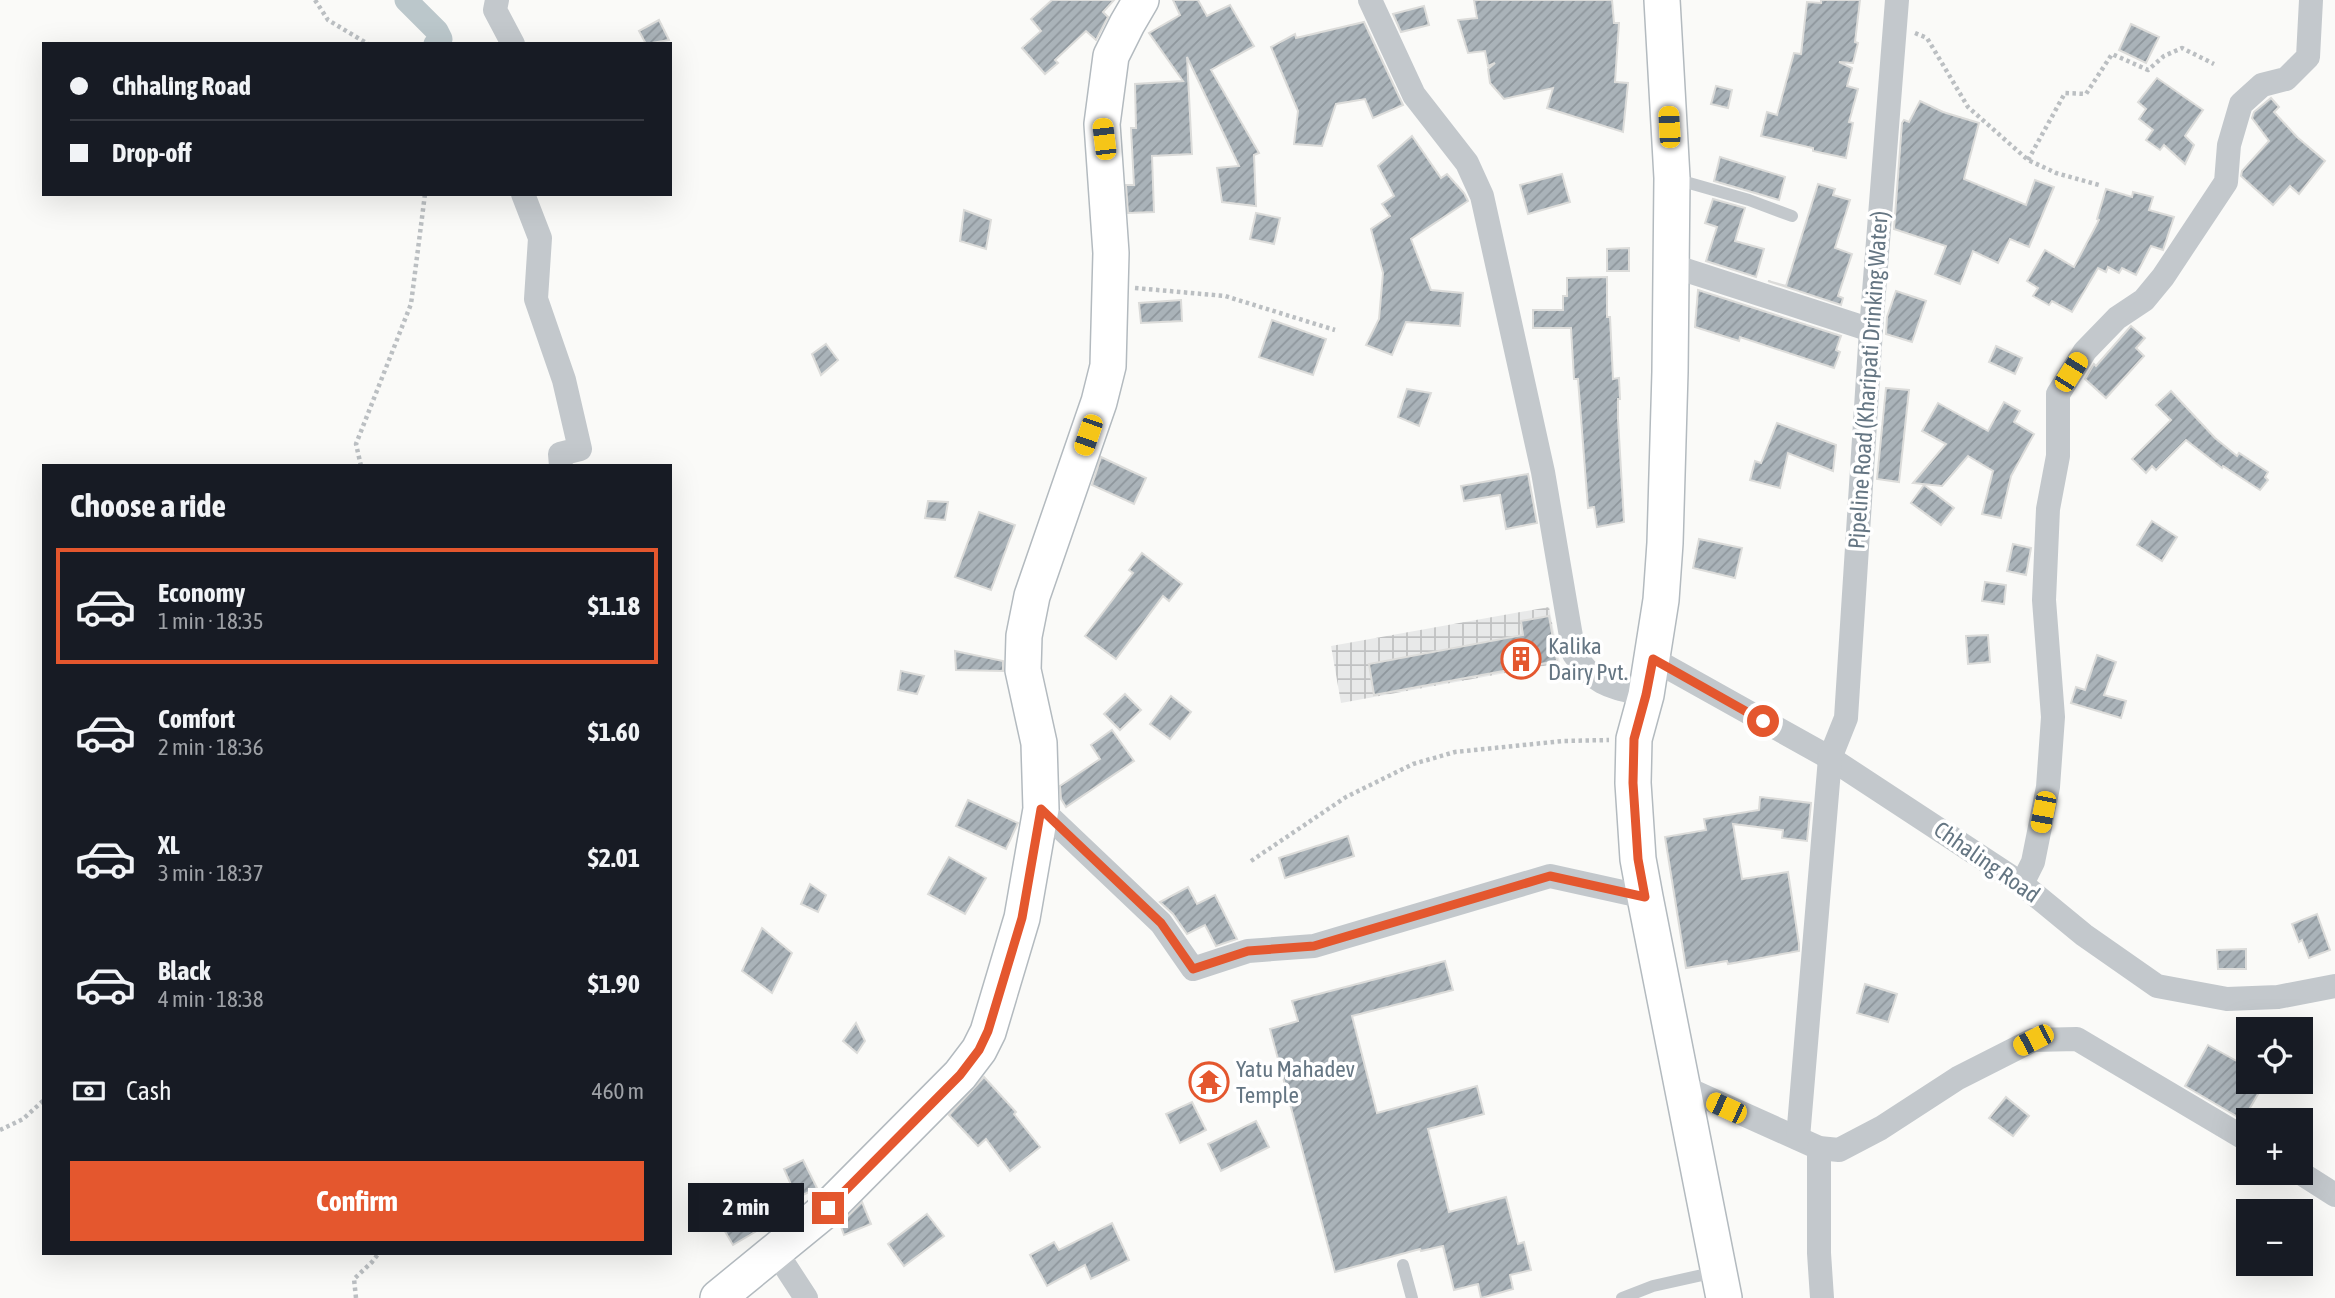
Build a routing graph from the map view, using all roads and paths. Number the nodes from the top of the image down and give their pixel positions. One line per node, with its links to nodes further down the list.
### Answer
1 (315, 0): 9 (path)
2 (497, 0): 10 (street)
3 (1141, 0): 19 (main road)
4 (1370, 0): 25 (street)
5 (1662, 0): 13 (main road)
6 (1896, 0): 8 (street, Pipeline Road (Kharipati Drinking Water))
7 (2311, 0): 30 (street)
8 (1895, 25): 12 (path); 21 (street, Pipeline Road (Kharipati Drinking Water))
9 (365, 42)
10 (512, 42)
11 (2214, 64): 12 (path)
12 (2028, 160): 14 (path)
13 (1672, 178): 17 (lane); 18 (main road)
14 (2099, 184)
15 (425, 196): 22 (path)
16 (524, 196): 23 (street)
17 (1792, 216)
18 (1670, 265): 21 (street); 24 (main road)
19 (1110, 285): 20 (path); 28 (main road)
20 (1335, 330)
21 (1871, 330): 27 (street, Pipeline Road (Kharipati Drinking Water))
22 (361, 464)
23 (561, 464)
24 (1653, 659): 25 (main road); 27 (street, Chhaling Road)
25 (1646, 695): 26 (main road)
26 (1634, 739): 29 (path); 31 (main road)
27 (1830, 758): 30 (street, Chhaling Road); 37 (street, Pipeline Road (Kharipati Drinking Water))
28 (1041, 809): 31 (street); 40 (main road)
29 (1251, 861)
30 (2022, 884): 32 (street, Chhaling Road)
31 (1645, 897): 33 (main road)
32 (2335, 986)
33 (1683, 1087): 37 (street); 43 (main road)
34 (42, 1102): 35 (path)
35 (0, 1130)
36 (2236, 1133): 37 (street)
37 (1809, 1143): 50 (street, Pipeline Road (Kharipati Drinking Water))
38 (2313, 1181): 39 (street)
39 (2335, 1195)
40 (776, 1252): 46 (main road); 47 (street)
41 (378, 1255): 45 (path)
42 (1403, 1265): 48 (lane)
43 (1721, 1284): 44 (lane)
44 (1655, 1292): 49 (lane)
45 (356, 1298)
46 (718, 1298)
47 (806, 1298)
48 (1412, 1298)
49 (1622, 1298)
50 (1822, 1298)

